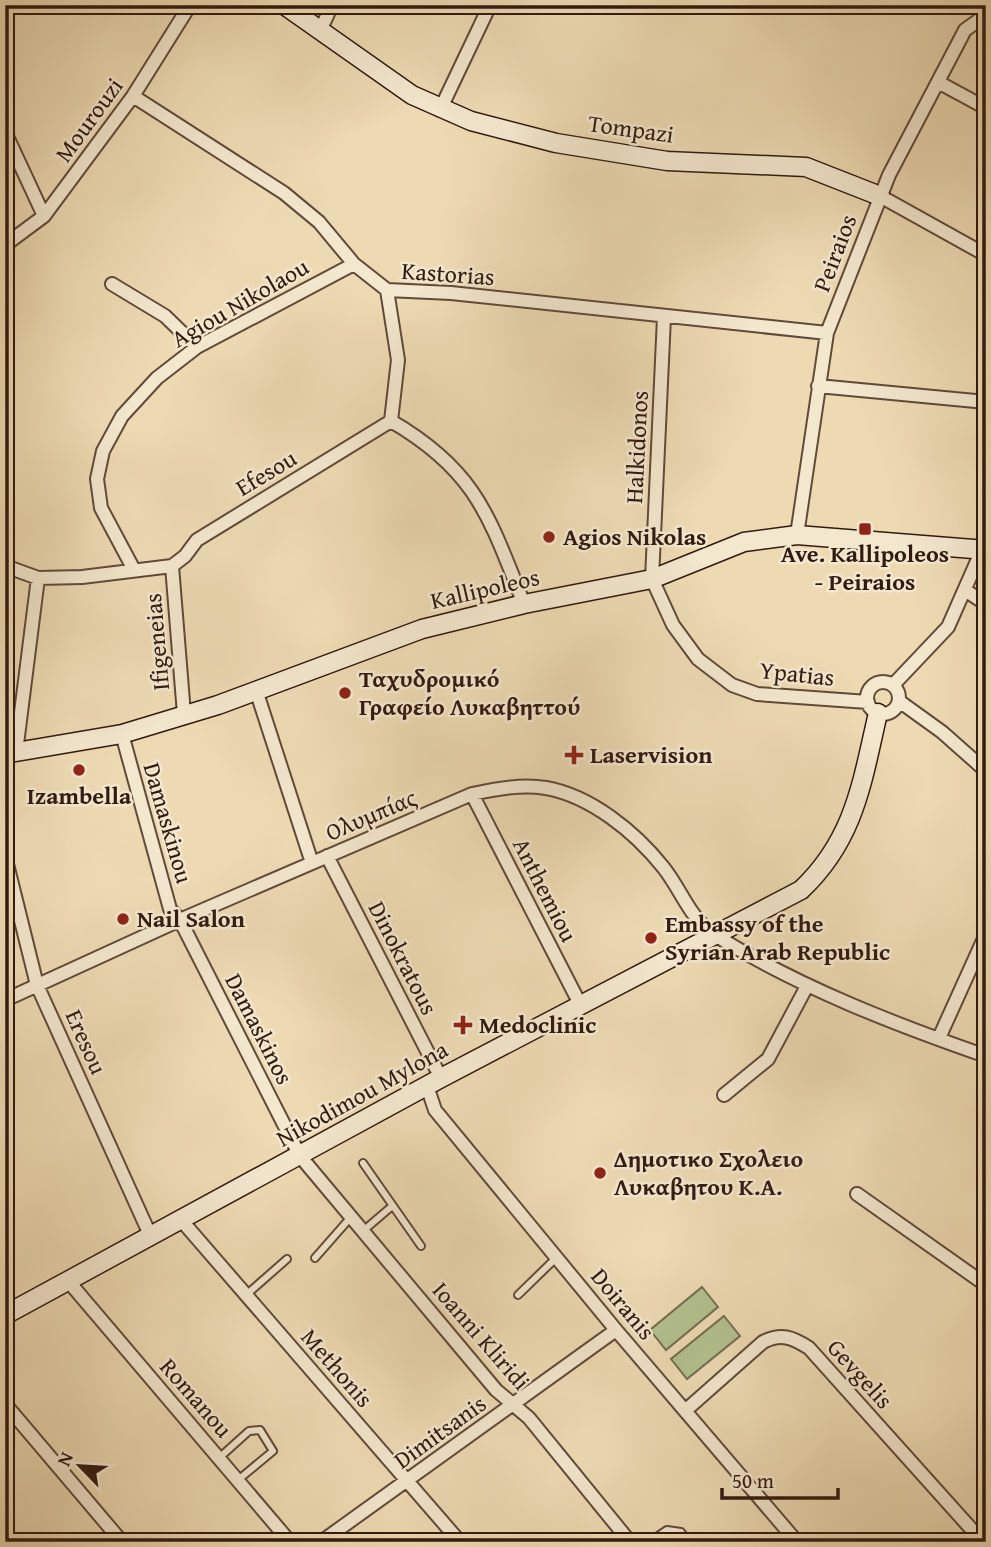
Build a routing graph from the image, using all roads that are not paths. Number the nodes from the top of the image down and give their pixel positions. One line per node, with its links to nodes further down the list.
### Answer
1 (190, 5): 8 (street, Mourouzi)
2 (284, 5): 6 (street, Tompazi)
3 (332, 5): 6 (street)
4 (490, 5): 10 (street)
5 (986, 16): 7 (street, Peiraios)
6 (320, 31): 10 (street, Tompazi)
7 (937, 82): 9 (street); 12 (street, Peiraios)
8 (133, 96): 13 (street, Mourouzi); 16 (street, Kastorias)
9 (986, 108)
10 (440, 110): 12 (street, Tompazi)
11 (5, 132): 13 (street)
12 (880, 196): 15 (street, Tompazi); 20 (street, Peiraios)
13 (44, 216): 14 (street, Mourouzi)
14 (5, 245)
15 (986, 255)
16 (354, 264): 18 (street, Kastorias); 21 (street, Agiou Nikolaou)
17 (113, 284): 21 (street)
18 (387, 290): 19 (street, Kastorias); 24 (street)
19 (664, 317): 20 (street, Kastorias); 31 (street, Halkidonos)
20 (827, 333): 22 (street, Peiraios)
21 (197, 347): 29 (street, Agiou Nikolaou)
22 (818, 386): 23 (street); 25 (street, Peiraios)
23 (986, 402)
24 (391, 421): 28 (street, Efesou); 33 (street)
25 (797, 535): 26 (street, Kallipoleos); 31 (street, Kallipoleos)
26 (984, 550): 32 (street)
27 (5, 566): 30 (street)
28 (172, 566): 29 (street); 39 (street, Ifigeneias)
29 (133, 568): 30 (street)
30 (38, 578): 41 (street)
31 (652, 579): 33 (street, Kallipoleos); 38 (street, Ypatias)
32 (965, 590): 34 (street); 35 (street)
33 (524, 604): 36 (street, Kallipoleos)
34 (986, 604)
35 (893, 685): 37 (street); 38 (street)
36 (256, 690): 39 (street, Kallipoleos); 46 (street)
37 (899, 701): 38 (street); 42 (street)
38 (873, 708): 49 (street, Nikodimou Mylona)
39 (184, 714): 40 (street, Kallipoleos)
40 (122, 734): 41 (street, Kallipoleos); 47 (street, Damaskinou)
41 (11, 752)
42 (986, 771)
43 (472, 794): 45 (street, Ολυμπίας); 49 (street, Ολυμπίας); 53 (street, Anthemiou)
44 (5, 856): 50 (street, Eresou)
45 (327, 856): 46 (street, Ολυμπίας); 56 (street, Dinokratous)
46 (312, 863): 47 (street, Ολυμπίας)
47 (180, 920): 50 (street, Ολυμπίας); 58 (street, Damaskinos)
48 (986, 934): 54 (street)
49 (717, 936): 51 (street, Ολυμπίας); 53 (street, Nikodimou Mylona)
50 (37, 985): 52 (street, Ολυμπίας); 65 (street, Eresou)
51 (807, 986): 54 (street, Ολυμπίας); 57 (street)
52 (5, 1000)
53 (581, 1006): 56 (street, Nikodimou Mylona)
54 (939, 1038): 55 (street, Ολυμπίας)
55 (986, 1056)
56 (434, 1082): 58 (street, Nikodimou Mylona); 67 (street, Doiranis)
57 (724, 1095)
58 (300, 1156): 62 (street, Ioanni Kliridi); 63 (street, Nikodimou Mylona)
59 (363, 1163): 61 (lane)
60 (857, 1194): 71 (street)
61 (391, 1207): 64 (lane); 66 (lane)
62 (351, 1217): 64 (street, Ioanni Kliridi); 68 (lane)
63 (182, 1221): 65 (street, Nikodimou Mylona); 72 (street, Methonis)
64 (363, 1231): 77 (street, Ioanni Kliridi)
65 (151, 1237): 70 (street, Nikodimou Mylona)
66 (421, 1246)
67 (557, 1257): 73 (lane); 75 (street, Doiranis)
68 (315, 1258)
69 (287, 1259): 72 (lane)
70 (69, 1282): 74 (street, Nikodimou Mylona); 79 (street, Romanou)
71 (986, 1284)
72 (246, 1294): 81 (street, Methonis)
73 (518, 1295)
74 (5, 1315)
75 (616, 1330): 77 (street, Dimitsanis); 78 (street, Doiranis)
76 (5, 1404): 82 (street)
77 (512, 1405): 81 (street, Dimitsanis); 86 (street, Ioanni Kliridi)
78 (686, 1410): 89 (street, Doiranis); 90 (street, Gevgelis)
79 (219, 1458): 80 (street, Romanou); 80 (lane)
80 (238, 1480): 83 (street, Romanou)
81 (408, 1482): 84 (street, Dimitsanis); 85 (street, Methonis)
82 (122, 1542)
83 (290, 1542)
84 (321, 1542)
85 (460, 1542)
86 (630, 1542)
87 (649, 1542): 88 (lane)
88 (689, 1542)
89 (797, 1542)
90 (983, 1542)

